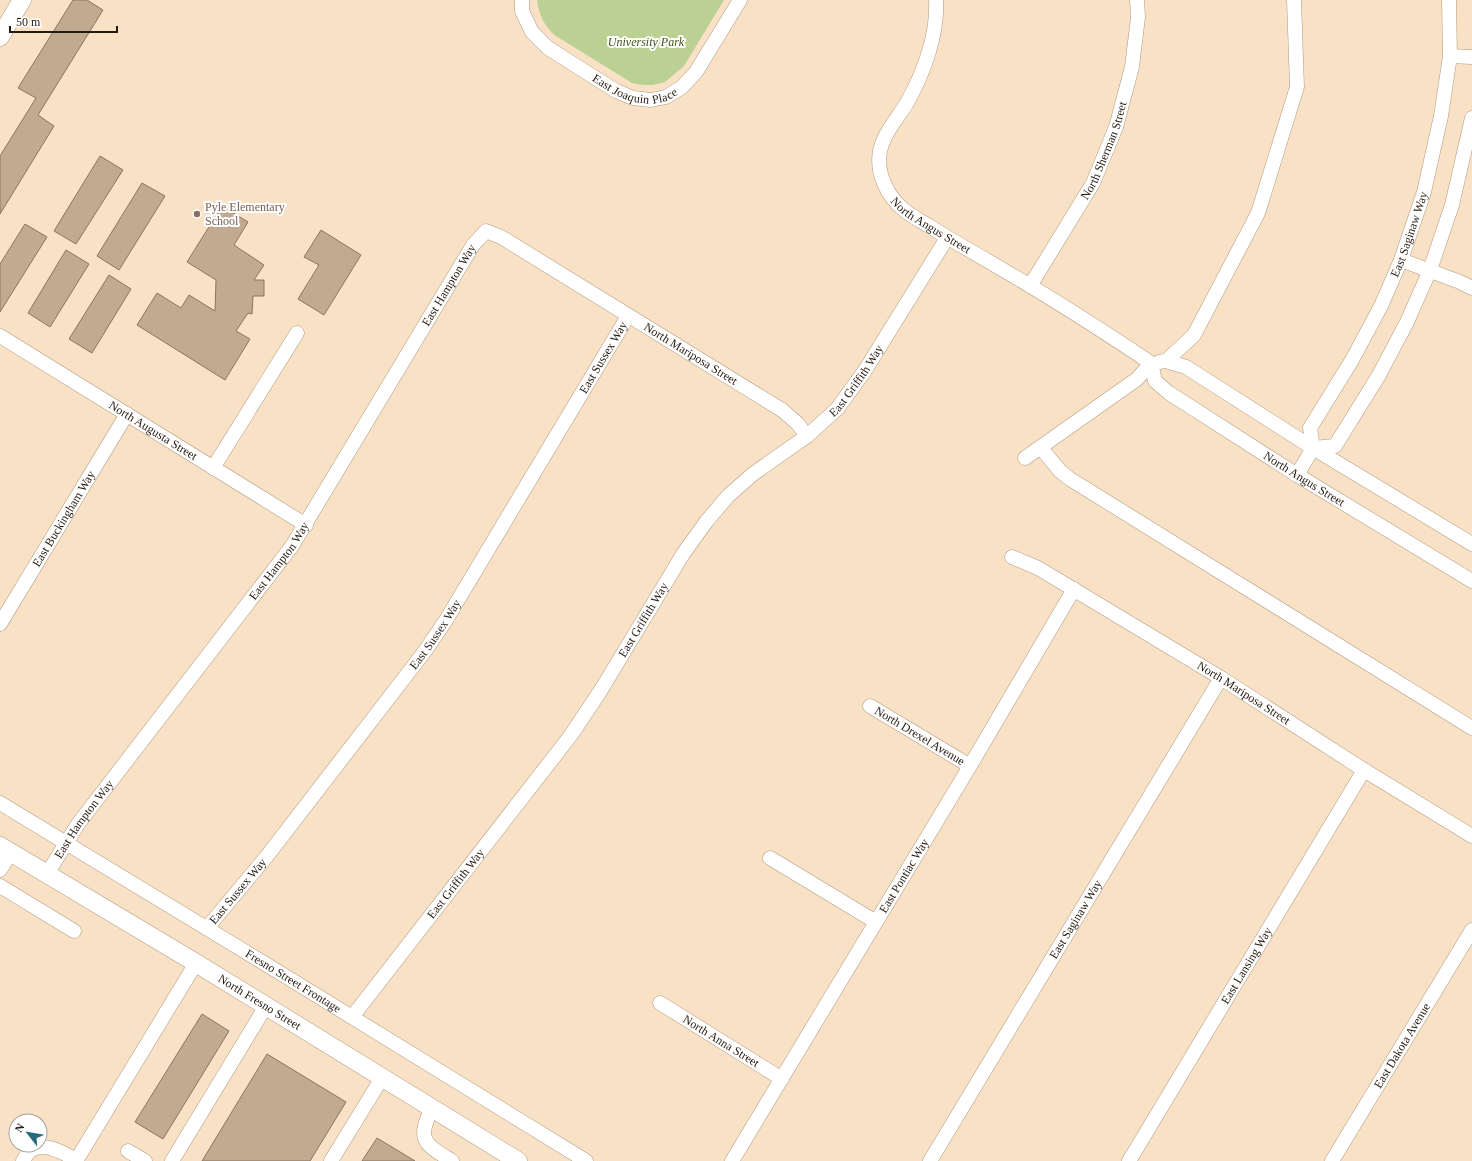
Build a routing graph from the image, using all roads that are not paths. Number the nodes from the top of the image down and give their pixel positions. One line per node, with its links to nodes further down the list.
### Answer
1 (22, 0): 8 (main road)
2 (522, 0): 3 (street, East Joaquin Place)
3 (740, 0)
4 (936, 0): 13 (street, North Angus Street)
5 (1137, 0): 16 (street, North Sherman Street)
6 (1294, 0): 21 (street)
7 (1449, 0): 9 (street, East Saginaw Way)
8 (0, 37)
9 (1450, 56): 10 (street); 14 (street, East Saginaw Way)
10 (1472, 57)
11 (1472, 118): 15 (street)
12 (486, 231): 18 (street, North Mariposa Street); 30 (street, East Hampton Way)
13 (947, 238): 16 (street, North Angus Street); 24 (street, East Griffith Way)
14 (1401, 260): 15 (street); 26 (street, East Saginaw Way)
15 (1430, 270): 17 (street); 26 (street)
16 (1030, 286): 22 (street, North Angus Street)
17 (1472, 288)
18 (628, 316): 24 (street, North Mariposa Street); 50 (street, East Sussex Way)
19 (297, 333): 28 (street)
20 (0, 336): 23 (street, North Augusta Street)
21 (1166, 361): 22 (street); 26 (street)
22 (1151, 363): 25 (street); 29 (street, North Angus Street)
23 (127, 414): 28 (street, North Augusta Street); 35 (street, East Buckingham Way)
24 (807, 436): 56 (street, East Griffith Way)
25 (1041, 448): 27 (street); 38 (street)
26 (1313, 448): 29 (street); 31 (street)
27 (1025, 458)
28 (213, 468): 30 (street, North Augusta Street)
29 (1297, 475): 33 (street, North Angus Street)
30 (306, 525): 43 (street, East Hampton Way)
31 (1472, 544)
32 (1012, 557): 34 (street, North Mariposa Street)
33 (1472, 581)
34 (1074, 589): 36 (street, North Mariposa Street); 39 (street, East Pontiac Way)
35 (0, 624)
36 (1221, 678): 40 (street, North Mariposa Street); 70 (street, East Saginaw Way)
37 (870, 706): 39 (street, North Drexel Avenue)
38 (1472, 728)
39 (970, 766): 49 (street, East Pontiac Way)
40 (1364, 770): 42 (street, North Mariposa Street); 71 (street, East Lansing Way)
41 (0, 803): 43 (street, Fresno Street Frontage)
42 (1472, 836)
43 (66, 842): 47 (street, East Hampton Way); 50 (street, Fresno Street Frontage)
44 (5, 849): 46 (street); 47 (main road, North Fresno Street)
45 (770, 858): 49 (street)
46 (0, 870)
47 (47, 874): 53 (main road, North Fresno Street)
48 (0, 886): 52 (street)
49 (876, 922): 58 (street, East Pontiac Way)
50 (207, 928): 56 (street, Fresno Street Frontage)
51 (1472, 930): 72 (street, East Dakota Avenue)
52 (74, 931)
53 (196, 963): 55 (main road, North Fresno Street); 62 (street)
54 (660, 1003): 58 (street, North Anna Street)
55 (266, 1006): 57 (main road, North Fresno Street); 64 (street)
56 (352, 1017): 68 (street, Fresno Street Frontage)
57 (382, 1078): 59 (main road, North Fresno Street); 65 (street)
58 (782, 1079): 69 (street, East Pontiac Way)
59 (432, 1108): 66 (street); 67 (main road, North Fresno Street)
60 (128, 1151): 63 (street)
61 (23, 1161): 62 (street)
62 (76, 1161)
63 (145, 1161)
64 (172, 1161)
65 (331, 1161)
66 (452, 1161)
67 (518, 1161)
68 (586, 1161)
69 (732, 1161)
70 (930, 1161)
71 (1129, 1161)
72 (1332, 1161)

